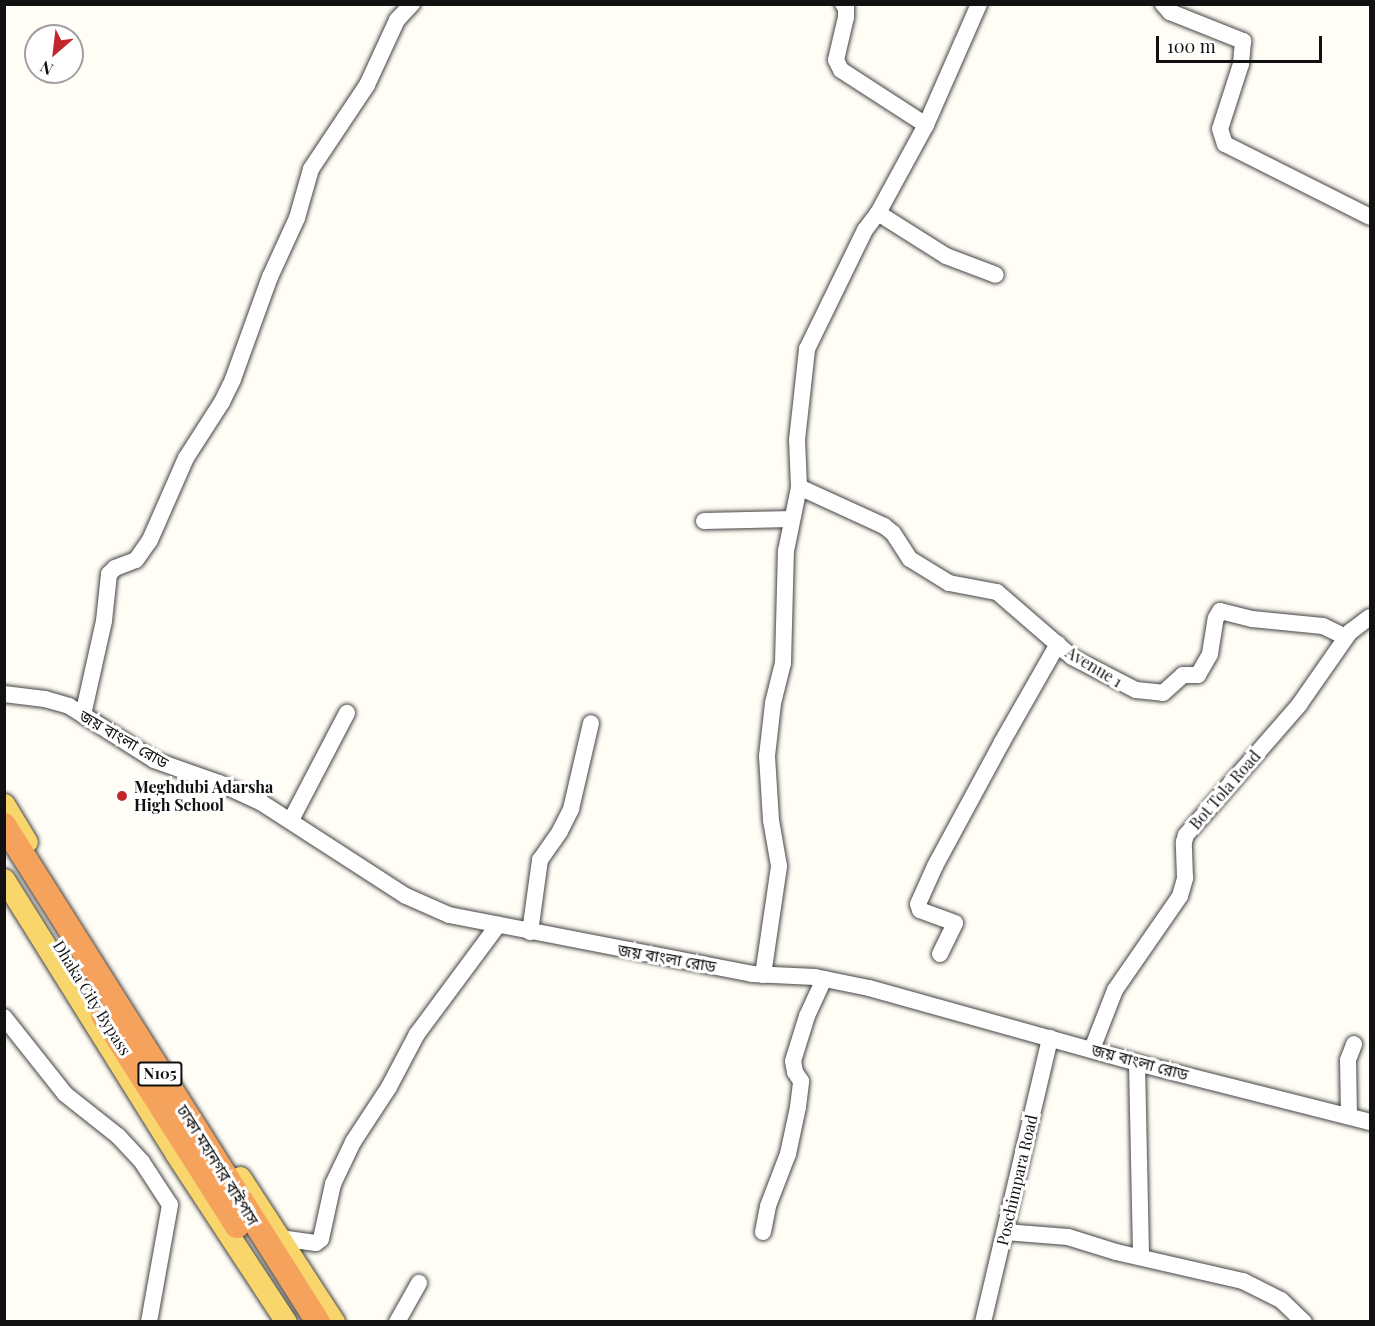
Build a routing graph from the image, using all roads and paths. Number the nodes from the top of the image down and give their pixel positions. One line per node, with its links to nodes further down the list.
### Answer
1 (412, 4): 17 (street)
2 (843, 4): 5 (street)
3 (979, 4): 5 (street)
4 (1163, 4): 7 (street)
5 (926, 124): 6 (street)
6 (878, 213): 8 (street); 9 (street)
7 (1371, 217)
8 (996, 275)
9 (799, 487): 10 (street); 14 (street, Avenue 1)
10 (792, 519): 11 (street); 27 (street)
11 (704, 521)
12 (1371, 616): 13 (street, Bot Tola Road)
13 (1346, 638): 14 (street, Avenue 1); 32 (street, Bot Tola Road)
14 (1058, 644): 26 (street)
15 (4, 694): 17 (street, জয় বাংলা রোড)
16 (347, 713): 20 (street)
17 (83, 715): 20 (street, জয় বাংলা রোড)
18 (591, 723): 25 (street)
19 (4, 804): 38 (main road)
20 (291, 820): 24 (street, জয় বাংলা রোড)
21 (4, 825): 44 (highway, ঢাকা মহানগর বাইপাস / N105)
22 (4, 855): 43 (highway, Dhaka City Bypass / N105)
23 (4, 879): 42 (main road)
24 (498, 925): 25 (street, জয় বাংলা রোড); 38 (street)
25 (531, 932): 27 (street, জয় বাংলা রোড)
26 (940, 954)
27 (763, 975): 28 (street, জয় বাংলা রোড)
28 (824, 979): 30 (street, জয় বাংলা রোড); 36 (street)
29 (4, 1017): 41 (street)
30 (1050, 1038): 32 (street, জয় বাংলা রোড); 37 (street, Poschimpara Road)
31 (1354, 1044): 34 (street)
32 (1092, 1049): 33 (street, জয় বাংলা রোড)
33 (1137, 1063): 34 (street, জয় বাংলা রোড); 39 (street)
34 (1349, 1116): 35 (street, জয় বাংলা রোড)
35 (1371, 1122)
36 (763, 1232)
37 (1005, 1232): 39 (street); 47 (street, Poschimpara Road)
38 (279, 1238): 45 (main road)
39 (1141, 1256): 48 (street)
40 (419, 1283): 46 (street)
41 (149, 1322)
42 (285, 1322)
43 (299, 1322)
44 (318, 1322)
45 (334, 1322)
46 (397, 1322)
47 (983, 1322)
48 (1304, 1322)

